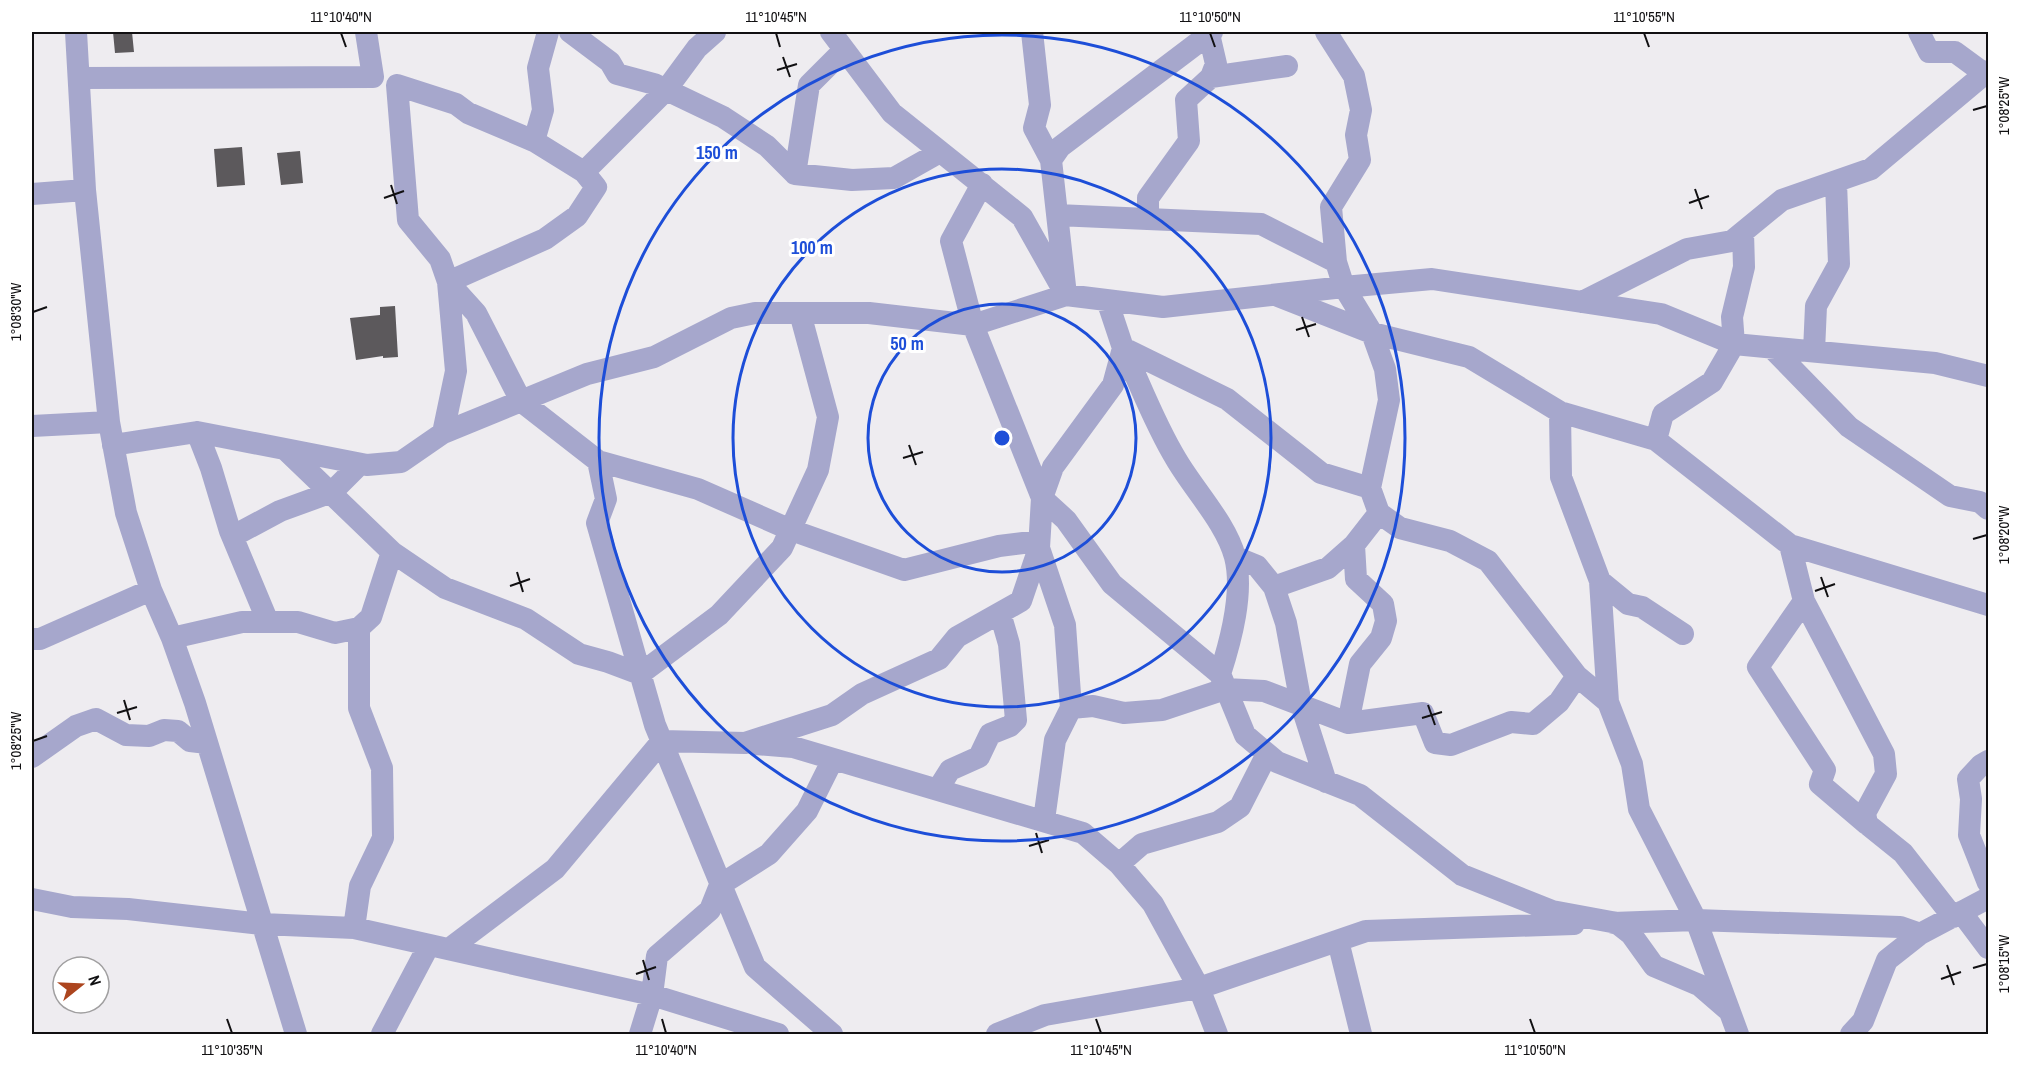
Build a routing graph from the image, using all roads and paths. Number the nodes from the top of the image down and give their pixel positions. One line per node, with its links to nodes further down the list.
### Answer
1 (76, 32): 15 (street)
2 (366, 32): 15 (street)
3 (548, 32): 17 (street)
4 (570, 32): 16 (street)
5 (715, 32): 16 (street)
6 (831, 32): 11 (street)
7 (1032, 32): 19 (street)
8 (1326, 32): 29 (street)
9 (1919, 32): 13 (street)
10 (1210, 33): 14 (street); 19 (street)
11 (844, 50): 18 (street); 21 (street)
12 (1287, 66): 14 (street)
13 (1987, 72): 22 (street)
14 (1211, 77): 27 (street)
15 (79, 78): 24 (street)
16 (666, 90): 20 (street); 21 (street)
17 (534, 141): 20 (street); 30 (street)
18 (940, 152): 21 (street); 23 (street)
19 (1051, 160): 26 (street)
20 (584, 172): 30 (street)
21 (795, 174)
22 (1836, 182): 28 (street); 42 (street)
23 (982, 184): 32 (street); 37 (street)
24 (86, 190): 25 (street); 46 (street)
25 (32, 194)
26 (1057, 215): 27 (street); 32 (street)
27 (1148, 219): 29 (street)
28 (1743, 232): 35 (street); 39 (street)
29 (1336, 262): 31 (street)
30 (448, 282): 44 (street); 49 (street)
31 (1344, 287): 33 (street); 35 (street); 38 (street)
32 (1066, 295): 34 (street); 37 (street)
33 (1273, 295): 34 (street); 38 (street)
34 (1107, 300): 40 (street)
35 (1582, 302): 39 (street)
36 (800, 313): 37 (street); 44 (street); 60 (street)
37 (973, 325): 57 (street)
38 (1372, 333): 45 (street); 55 (street)
39 (1734, 344): 41 (street); 50 (street)
40 (1123, 348): 55 (street); 57 (street); 66 (street)
41 (1772, 348): 42 (street); 58 (street)
42 (1814, 351): 43 (street)
43 (1989, 376)
44 (522, 401): 49 (street); 53 (street)
45 (1560, 412): 50 (street); 67 (street)
46 (109, 422): 47 (street); 51 (street)
47 (32, 426)
48 (197, 432): 51 (street); 52 (street); 61 (street)
49 (442, 433): 54 (street)
50 (1656, 440): 64 (street)
51 (113, 446): 69 (street)
52 (286, 450): 54 (street); 56 (street)
53 (598, 461): 60 (street); 78 (street)
54 (360, 464): 56 (street)
55 (1370, 488): 59 (street)
56 (332, 492): 61 (street); 65 (street)
57 (1042, 498): 62 (street); 80 (street)
58 (1989, 509)
59 (1379, 513): 63 (street); 79 (street)
60 (791, 530): 62 (street); 78 (street)
61 (230, 531): 73 (street)
62 (1039, 545): 72 (street); 83 (street)
63 (1354, 545): 68 (street); 84 (street)
64 (1790, 545): 70 (street); 71 (street)
65 (392, 552): 74 (street); 78 (street)
66 (1235, 557): 68 (street); 80 (street)
67 (1600, 581): 75 (street); 81 (street)
68 (1274, 587): 82 (street)
69 (151, 590): 76 (street); 77 (street)
70 (1804, 601): 95 (street); 95 (street)
71 (1989, 605)
72 (1000, 613): 87 (street); 93 (street)
73 (268, 622): 74 (street); 76 (street)
74 (359, 628): 105 (street)
75 (1683, 634)
76 (172, 638): 86 (street)
77 (32, 639)
78 (640, 674): 85 (street)
79 (1577, 676): 81 (street); 84 (street)
80 (1223, 681): 82 (street); 83 (street); 88 (street)
81 (1608, 702): 102 (street)
82 (1301, 705): 84 (street); 92 (street)
83 (1071, 708): 94 (street)
84 (1348, 723)
85 (662, 741): 87 (street); 98 (street); 108 (street)
86 (207, 743): 89 (street); 104 (street)
87 (745, 743): 90 (street)
88 (1268, 754): 92 (street); 96 (street)
89 (32, 757)
90 (833, 759): 93 (street); 98 (street)
91 (1989, 761): 97 (street)
92 (1326, 782): 103 (street)
93 (938, 789): 94 (street)
94 (1044, 820): 96 (street)
95 (1867, 824): 101 (street)
96 (1119, 864): 110 (street)
97 (1989, 883)
98 (720, 885): 111 (street); 117 (street)
99 (1989, 898): 101 (street)
100 (32, 899): 104 (street)
101 (1957, 914): 106 (street); 109 (street)
102 (1696, 920): 103 (street); 106 (street); 112 (street)
103 (1617, 923): 107 (street); 112 (street)
104 (262, 924): 105 (street); 113 (street)
105 (354, 928): 108 (street)
106 (1920, 934): 122 (street)
107 (1338, 940): 110 (street); 120 (street)
108 (439, 947): 111 (street); 114 (street)
109 (1989, 948)
110 (1198, 988): 118 (street); 119 (street)
111 (652, 995): 115 (street); 116 (street)
112 (1730, 1011): 121 (street)
113 (296, 1035)
114 (382, 1035)
115 (640, 1035)
116 (778, 1035)
117 (832, 1035)
118 (997, 1035)
119 (1217, 1035)
120 (1361, 1035)
121 (1738, 1035)
122 (1851, 1035)

